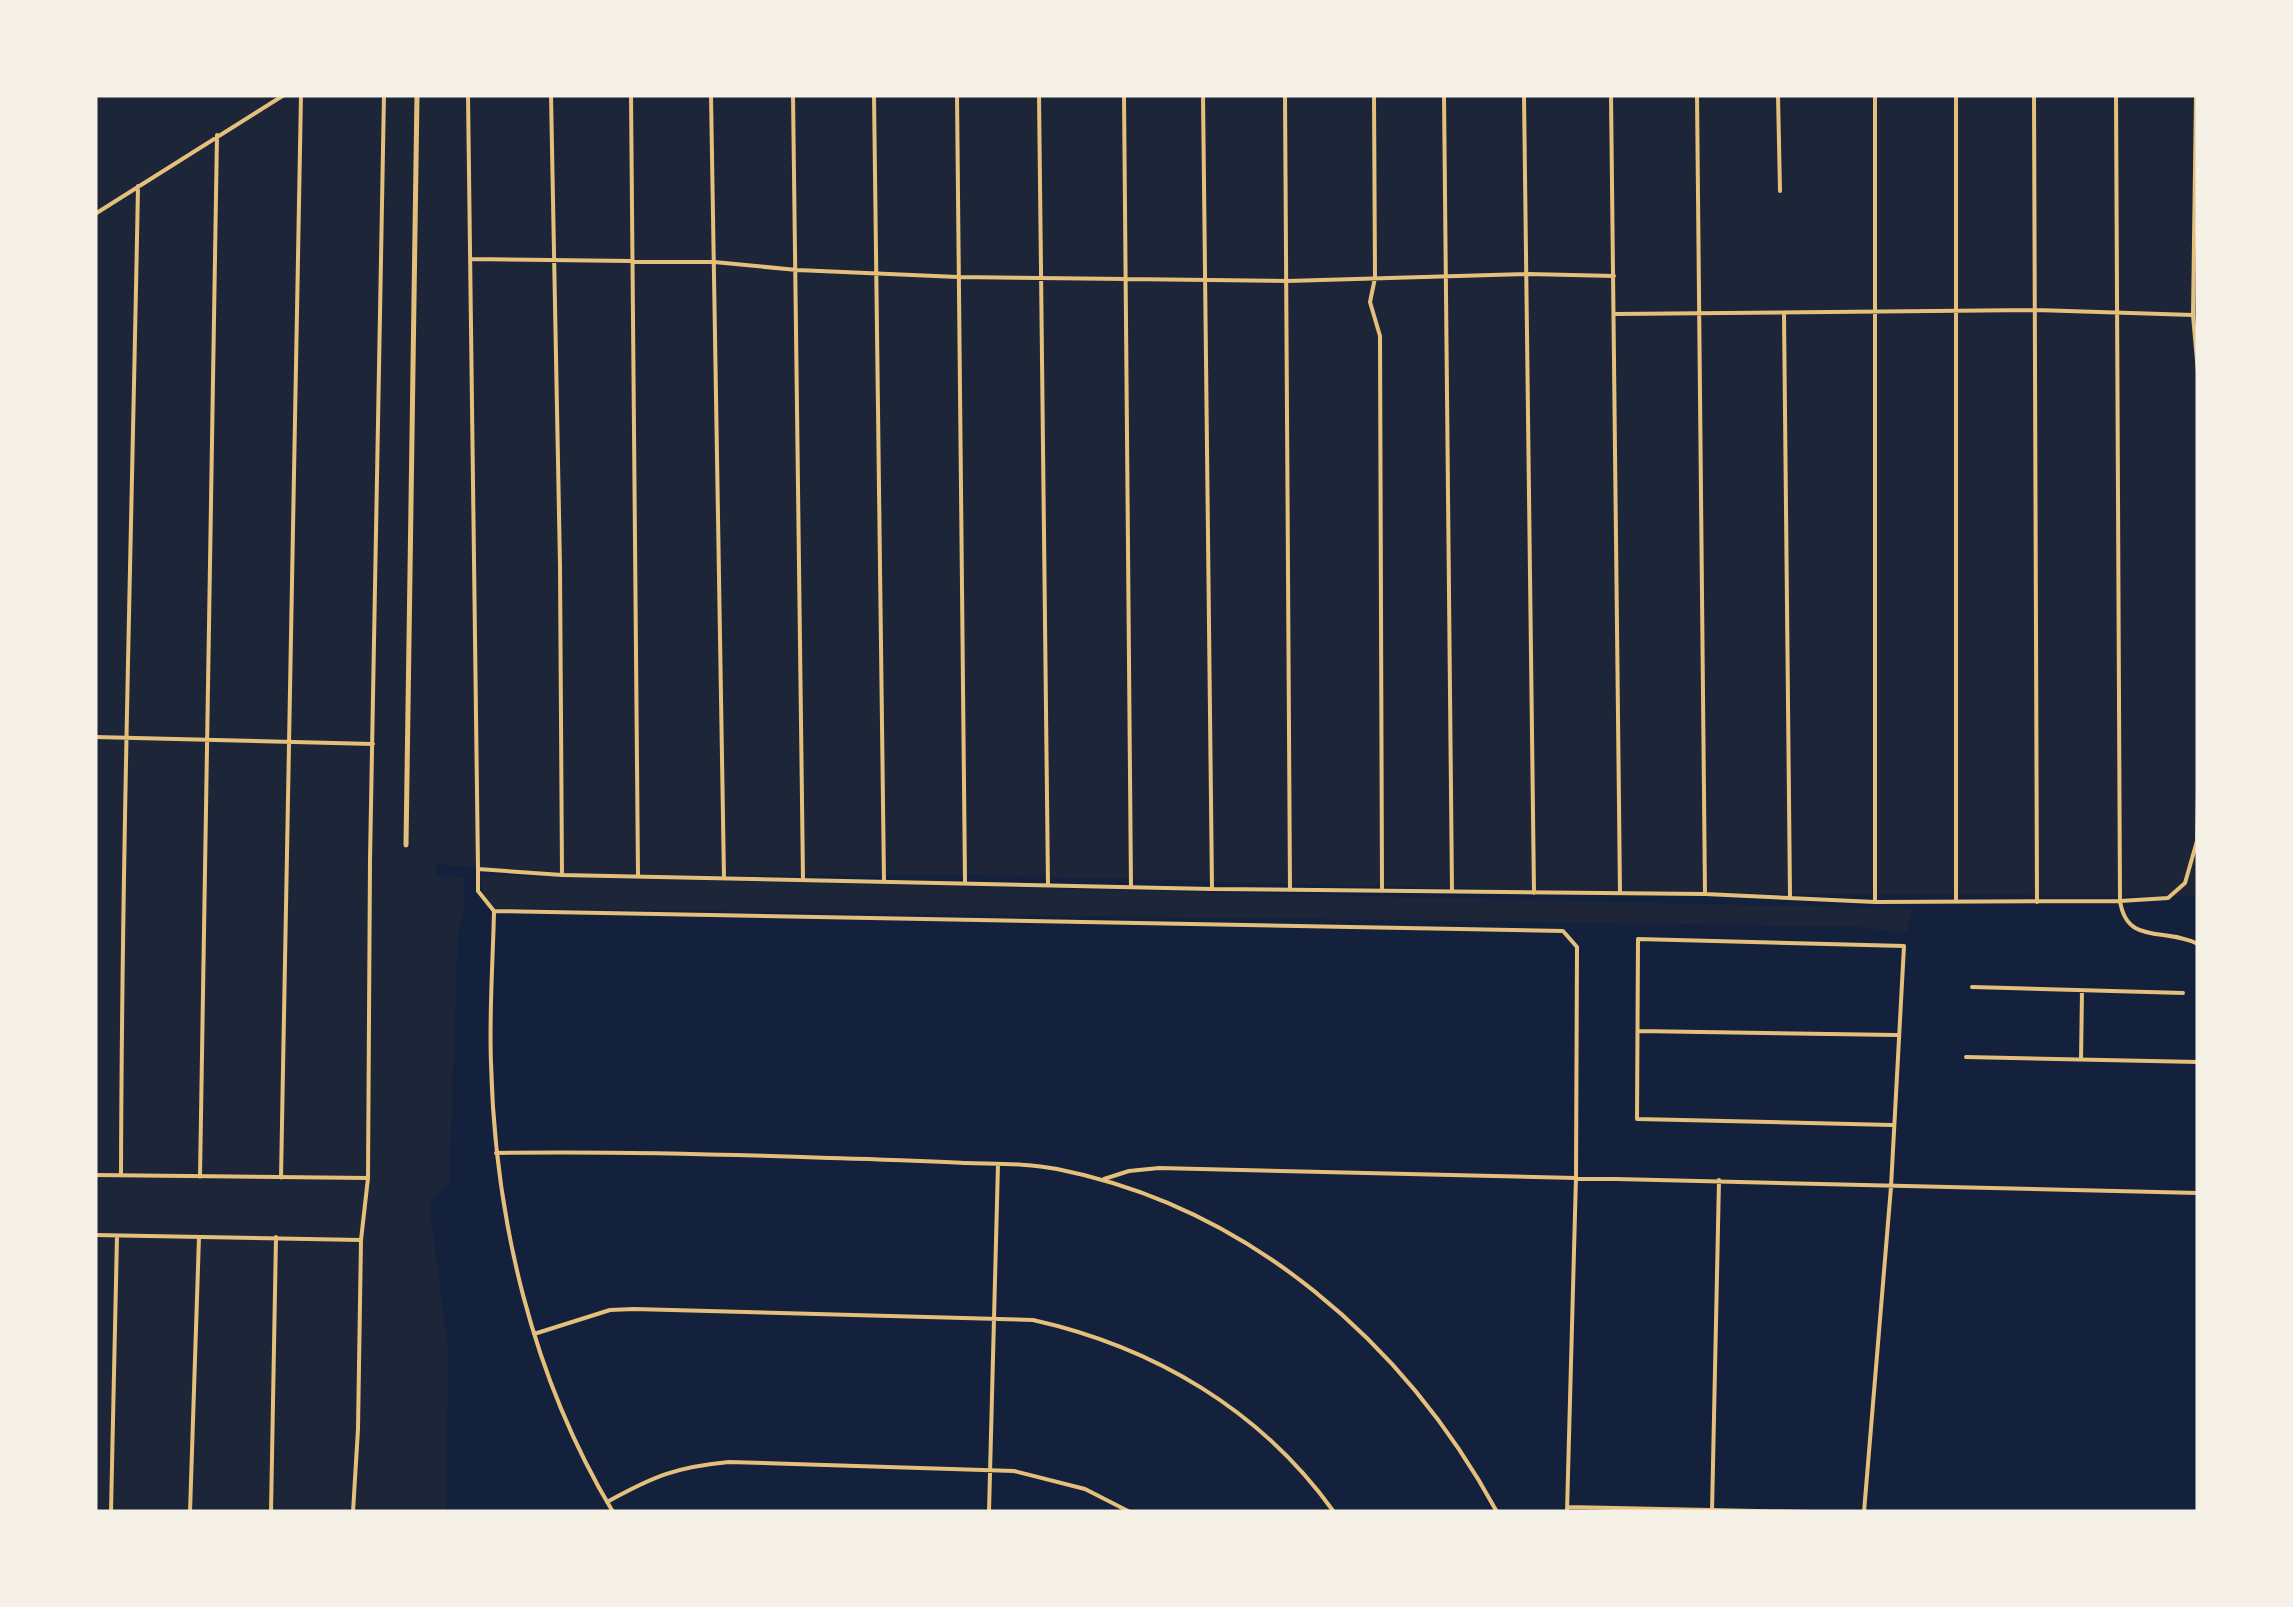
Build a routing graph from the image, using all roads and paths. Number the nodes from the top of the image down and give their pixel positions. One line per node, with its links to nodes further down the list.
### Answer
1 (284, 95): 27 (street)
2 (302, 95): 58 (street)
3 (384, 95): 59 (street)
4 (417, 95): 62 (street)
5 (468, 95): 32 (street)
6 (551, 95): 31 (street)
7 (631, 95): 34 (street)
8 (711, 95): 33 (street)
9 (793, 95): 35 (street)
10 (874, 95): 36 (street)
11 (957, 95): 38 (street)
12 (1040, 95): 40 (street)
13 (1124, 95): 44 (street)
14 (1203, 95): 41 (street)
15 (1286, 95): 45 (street)
16 (1374, 95): 42 (street)
17 (1444, 95): 43 (street)
18 (1524, 95): 37 (street)
19 (1611, 95): 39 (street)
20 (1696, 95): 52 (street)
21 (1778, 95): 29 (street)
22 (1874, 95): 51 (street)
23 (1956, 95): 47 (street)
24 (2034, 95): 46 (street)
25 (2116, 95): 48 (street)
26 (2196, 95): 53 (street)
27 (218, 135): 28 (street); 57 (street)
28 (138, 186): 30 (street); 56 (street)
29 (1780, 191)
30 (95, 214)
31 (555, 258): 32 (street); 34 (street); 64 (street)
32 (469, 259): 63 (street)
33 (714, 262): 34 (street); 35 (street); 66 (street)
34 (635, 263): 65 (street)
35 (796, 270): 36 (street); 67 (street)
36 (876, 272): 38 (street); 68 (street)
37 (1529, 274): 39 (street); 43 (street); 76 (street)
38 (958, 276): 40 (street); 69 (street)
39 (1614, 276): 49 (street)
40 (1041, 278): 44 (street); 70 (street)
41 (1206, 278): 44 (street); 45 (street); 72 (street)
42 (1375, 278): 43 (street); 45 (street); 74 (street)
43 (1446, 278): 75 (street)
44 (1126, 279): 71 (street)
45 (1287, 281): 73 (street)
46 (2036, 310): 47 (street); 48 (street); 83 (street)
47 (1957, 312): 51 (street); 82 (street)
48 (2116, 312): 53 (street); 80 (street)
49 (1615, 314): 52 (street); 77 (street)
50 (1784, 314): 51 (street); 52 (street); 79 (street)
51 (1876, 314): 81 (street)
52 (1698, 315): 78 (street)
53 (2194, 315): 54 (street)
54 (2198, 372)
55 (95, 737): 56 (street)
56 (128, 738): 57 (street); 98 (street)
57 (207, 738): 58 (street); 99 (street)
58 (287, 742): 59 (street); 101 (street)
59 (373, 744): 102 (street)
60 (2198, 792): 61 (street)
61 (2197, 840): 80 (street)
62 (406, 845)
63 (478, 869): 64 (street); 84 (street)
64 (562, 875): 65 (street)
65 (638, 876): 66 (street)
66 (724, 878): 67 (street)
67 (803, 878): 68 (street)
68 (884, 881): 69 (street)
69 (965, 882): 70 (street)
70 (1048, 885): 71 (street)
71 (1131, 887): 72 (street)
72 (1212, 889): 73 (street)
73 (1290, 890): 74 (street)
74 (1382, 890): 75 (street)
75 (1452, 891): 76 (street)
76 (1534, 893): 77 (street)
77 (1620, 894): 78 (street)
78 (1705, 894): 79 (street)
79 (1790, 896): 81 (street)
80 (2120, 901): 83 (street); 85 (street)
81 (1875, 902): 82 (street)
82 (1956, 902): 83 (street)
83 (2037, 902)
84 (494, 911): 95 (street); 100 (street)
85 (2198, 944)
86 (1972, 987): 87 (street)
87 (2082, 990): 88 (street); 92 (street)
88 (2183, 993)
89 (1638, 1031): 90 (street); 90 (street); 94 (street)
90 (1897, 1035): 94 (street)
91 (1966, 1057): 92 (street)
92 (2081, 1060): 93 (street)
93 (2198, 1062)
94 (1892, 1125): 105 (street)
95 (496, 1152): 96 (street); 113 (street)
96 (998, 1164): 103 (street); 112 (street)
97 (95, 1175): 98 (street)
98 (122, 1175): 99 (street)
99 (200, 1176): 101 (street)
100 (1576, 1177): 103 (street); 104 (street); 116 (street)
101 (281, 1178): 102 (street)
102 (368, 1178): 111 (street)
103 (1102, 1180): 126 (street)
104 (1719, 1180): 105 (street); 117 (street)
105 (1891, 1187): 106 (street); 128 (street)
106 (2198, 1192)
107 (95, 1236): 108 (street)
108 (117, 1236): 109 (street); 118 (street)
109 (199, 1237): 110 (street); 119 (street)
110 (276, 1238): 111 (street); 120 (street)
111 (362, 1240): 121 (street)
112 (993, 1316): 113 (street); 114 (street); 125 (street)
113 (534, 1334): 115 (street)
114 (990, 1469): 115 (street); 123 (street); 124 (street)
115 (607, 1502): 122 (street)
116 (1567, 1509): 117 (street)
117 (1712, 1511): 127 (street)
118 (111, 1512)
119 (190, 1512)
120 (271, 1512)
121 (352, 1512)
122 (614, 1512)
123 (989, 1512)
124 (1130, 1512)
125 (1334, 1512)
126 (1496, 1512)
127 (1808, 1512)
128 (1864, 1512)

